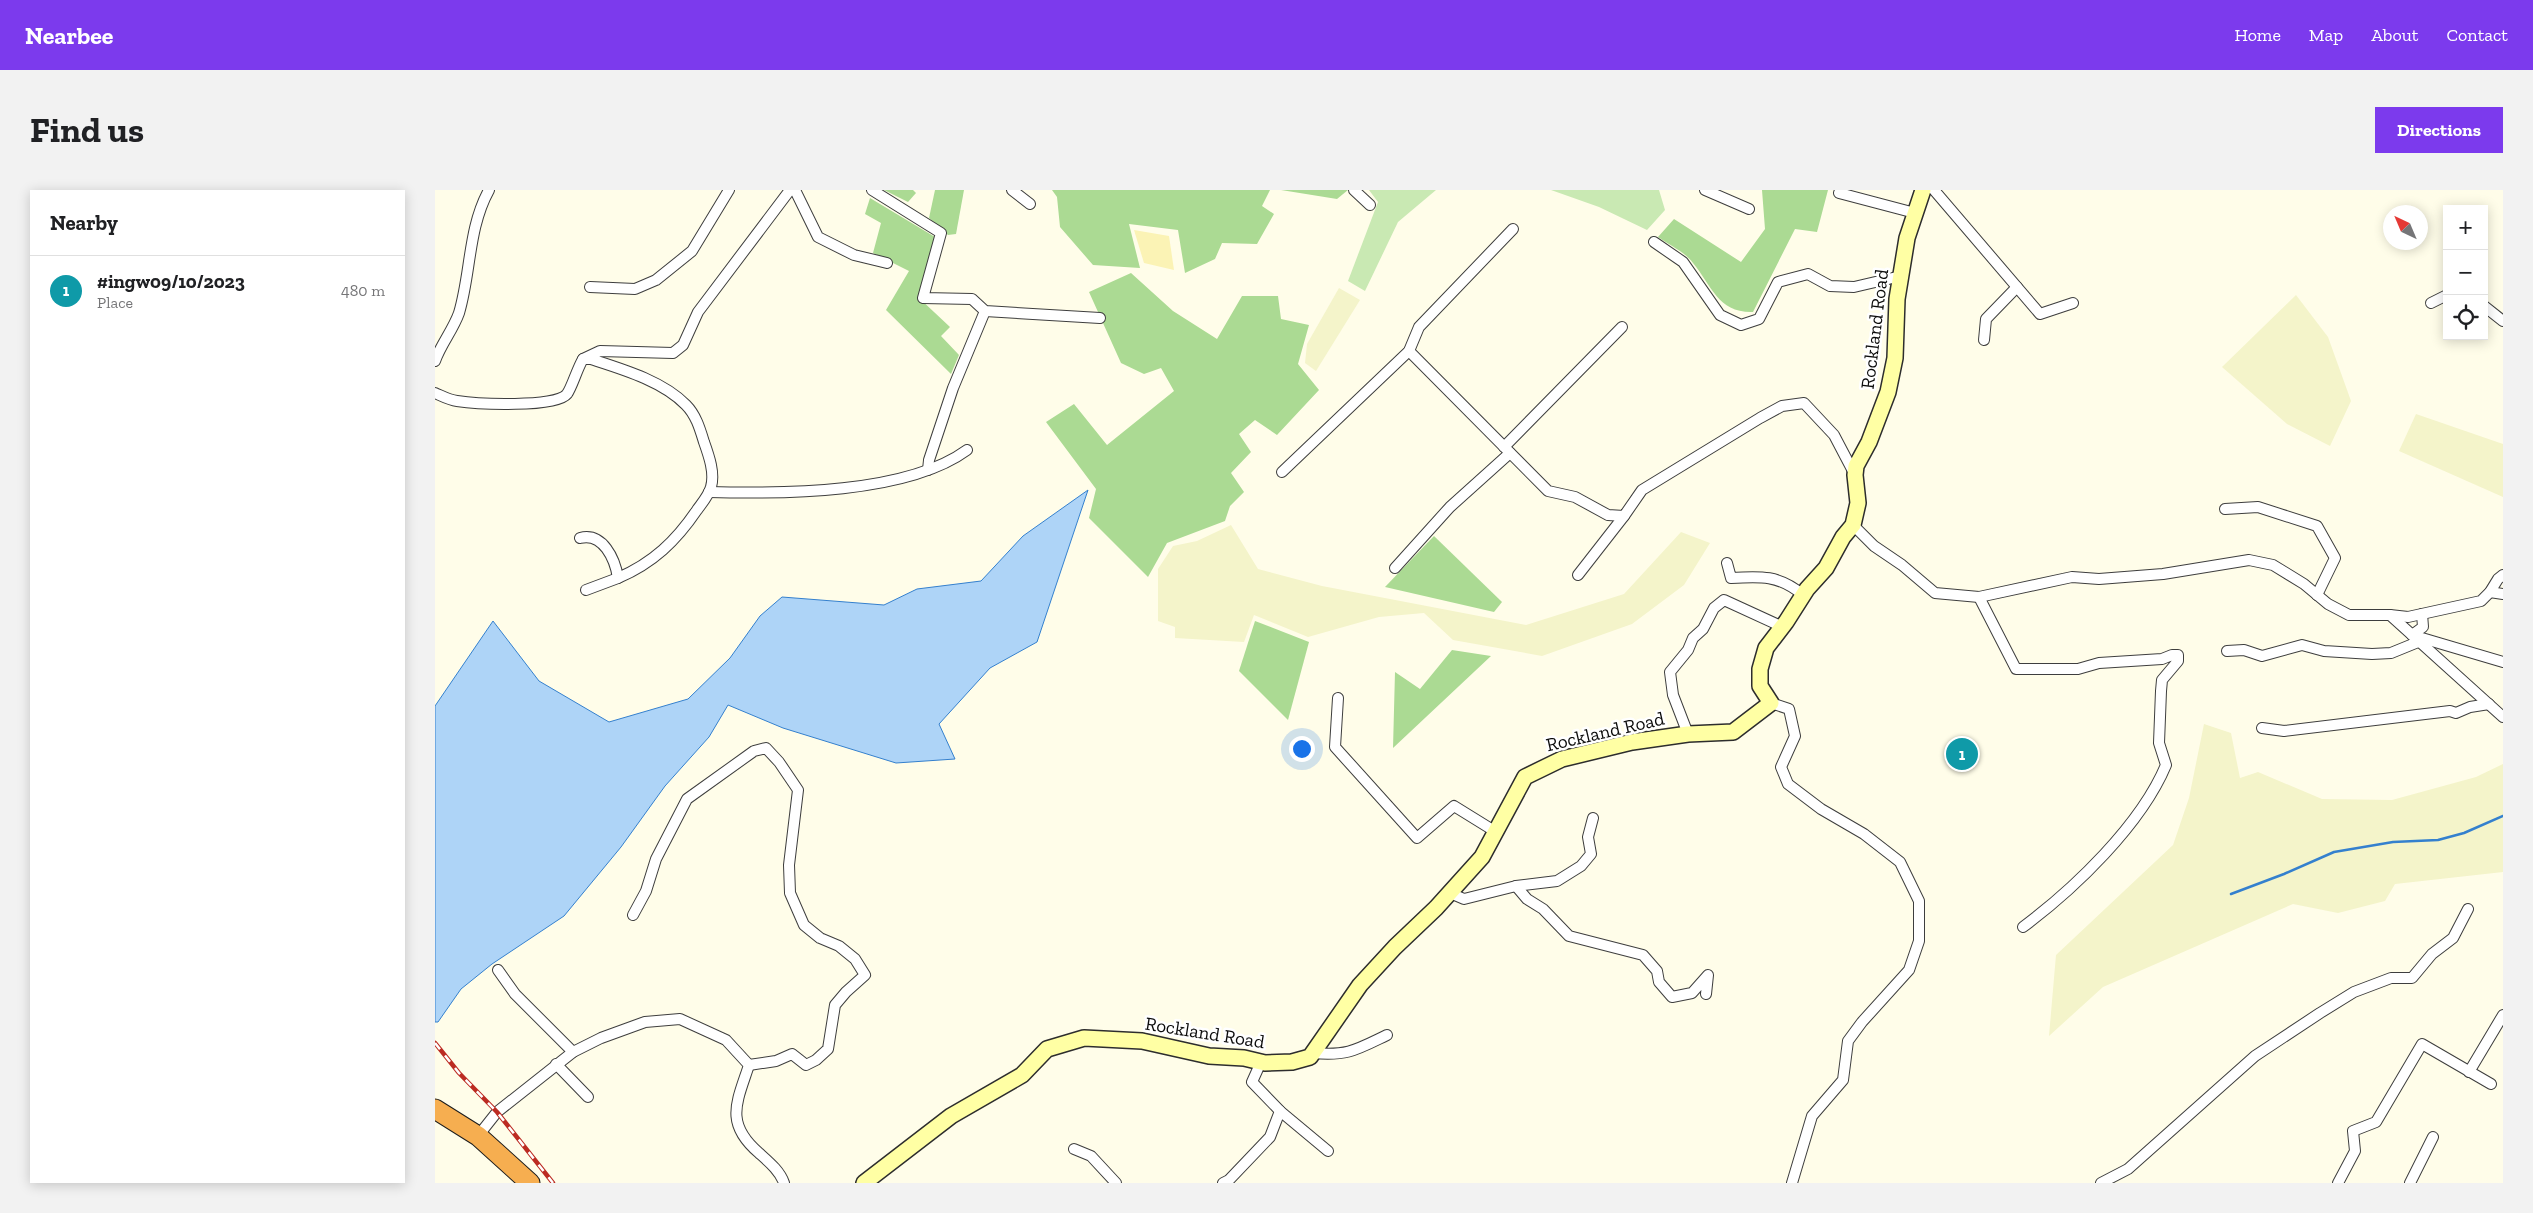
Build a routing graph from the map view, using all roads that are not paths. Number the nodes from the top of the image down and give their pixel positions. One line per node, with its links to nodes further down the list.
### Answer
1 (489, 190): 33 (street)
2 (729, 190): 20 (street)
3 (790, 190): 32 (street)
4 (795, 190): 18 (street)
5 (872, 190): 26 (street)
6 (1012, 190): 12 (street)
7 (1354, 190): 13 (street)
8 (1705, 190): 14 (street)
9 (1923, 190): 15 (street, Rockland Road)
10 (1934, 190): 21 (street)
11 (1839, 193): 15 (street)
12 (1031, 204)
13 (1370, 205)
14 (1749, 209)
15 (1915, 213): 19 (street, Rockland Road)
16 (1513, 229): 31 (street)
17 (1654, 242): 19 (street)
18 (887, 263)
19 (1901, 276): 38 (street, Rockland Road)
20 (590, 287)
21 (2017, 287): 23 (street); 30 (street)
22 (2443, 297): 24 (street)
23 (2073, 303)
24 (2431, 303)
25 (2488, 309): 28 (street)
26 (985, 311): 27 (street); 37 (street)
27 (1100, 318)
28 (2503, 321)
29 (1622, 327): 36 (street)
30 (1984, 340)
31 (1409, 351): 31 (street); 36 (street)
32 (583, 359): 34 (street); 39 (street)
33 (435, 361)
34 (435, 394)
35 (967, 450): 37 (street)
36 (1507, 450): 41 (street); 45 (street)
37 (928, 470): 39 (street)
38 (1855, 475): 41 (street); 42 (street, Rockland Road)
39 (709, 492): 48 (street)
40 (2225, 509): 53 (street)
41 (1624, 516): 46 (street)
42 (1853, 525): 52 (street, Rockland Road); 54 (street)
43 (580, 538): 48 (street)
44 (1727, 563): 52 (street)
45 (1395, 568)
46 (1578, 575)
47 (2503, 575): 50 (street)
48 (618, 578): 49 (street)
49 (586, 590)
50 (2490, 592): 51 (street); 55 (street)
51 (2503, 594)
52 (1803, 595): 57 (street, Rockland Road)
53 (2317, 595): 54 (street); 56 (street)
54 (1979, 597): 73 (street)
55 (2422, 614): 56 (street); 58 (street)
56 (2390, 615): 58 (street)
57 (1783, 626): 62 (street, Rockland Road); 66 (street)
58 (2415, 638): 59 (street); 60 (street); 63 (street)
59 (2227, 651)
60 (2503, 662)
61 (1337, 698): 68 (street)
62 (1771, 703): 66 (street, Rockland Road); 97 (street)
63 (2489, 704): 64 (street); 65 (street)
64 (2503, 717)
65 (2262, 728)
66 (1688, 734): 68 (street, Rockland Road)
67 (1593, 818): 69 (street)
68 (1496, 832): 70 (street, Rockland Road)
69 (1516, 886): 70 (street); 75 (street)
70 (1450, 893): 79 (street, Rockland Road)
71 (2468, 909): 98 (street)
72 (633, 915): 82 (street)
73 (2023, 927)
74 (498, 970): 78 (street)
75 (1706, 994)
76 (2503, 1015): 83 (street)
77 (1387, 1035): 79 (street)
78 (573, 1052): 81 (street); 82 (street)
79 (1313, 1054): 80 (street, Rockland Road)
80 (1261, 1062): 87 (street); 94 (street, Rockland Road)
81 (555, 1064): 85 (street); 88 (street)
82 (749, 1065): 93 (street)
83 (2469, 1072): 84 (street); 99 (street)
84 (2491, 1084)
85 (588, 1097)
86 (435, 1109): 88 (highway)
87 (1280, 1111): 91 (street); 96 (street)
88 (477, 1136): 92 (highway)
89 (2433, 1137): 100 (street)
90 (1074, 1149): 95 (street)
91 (1328, 1152)
92 (530, 1183)
93 (785, 1183)
94 (864, 1183)
95 (1116, 1183)
96 (1223, 1183)
97 (1792, 1183)
98 (2101, 1183)
99 (2338, 1183)
100 (2410, 1183)

